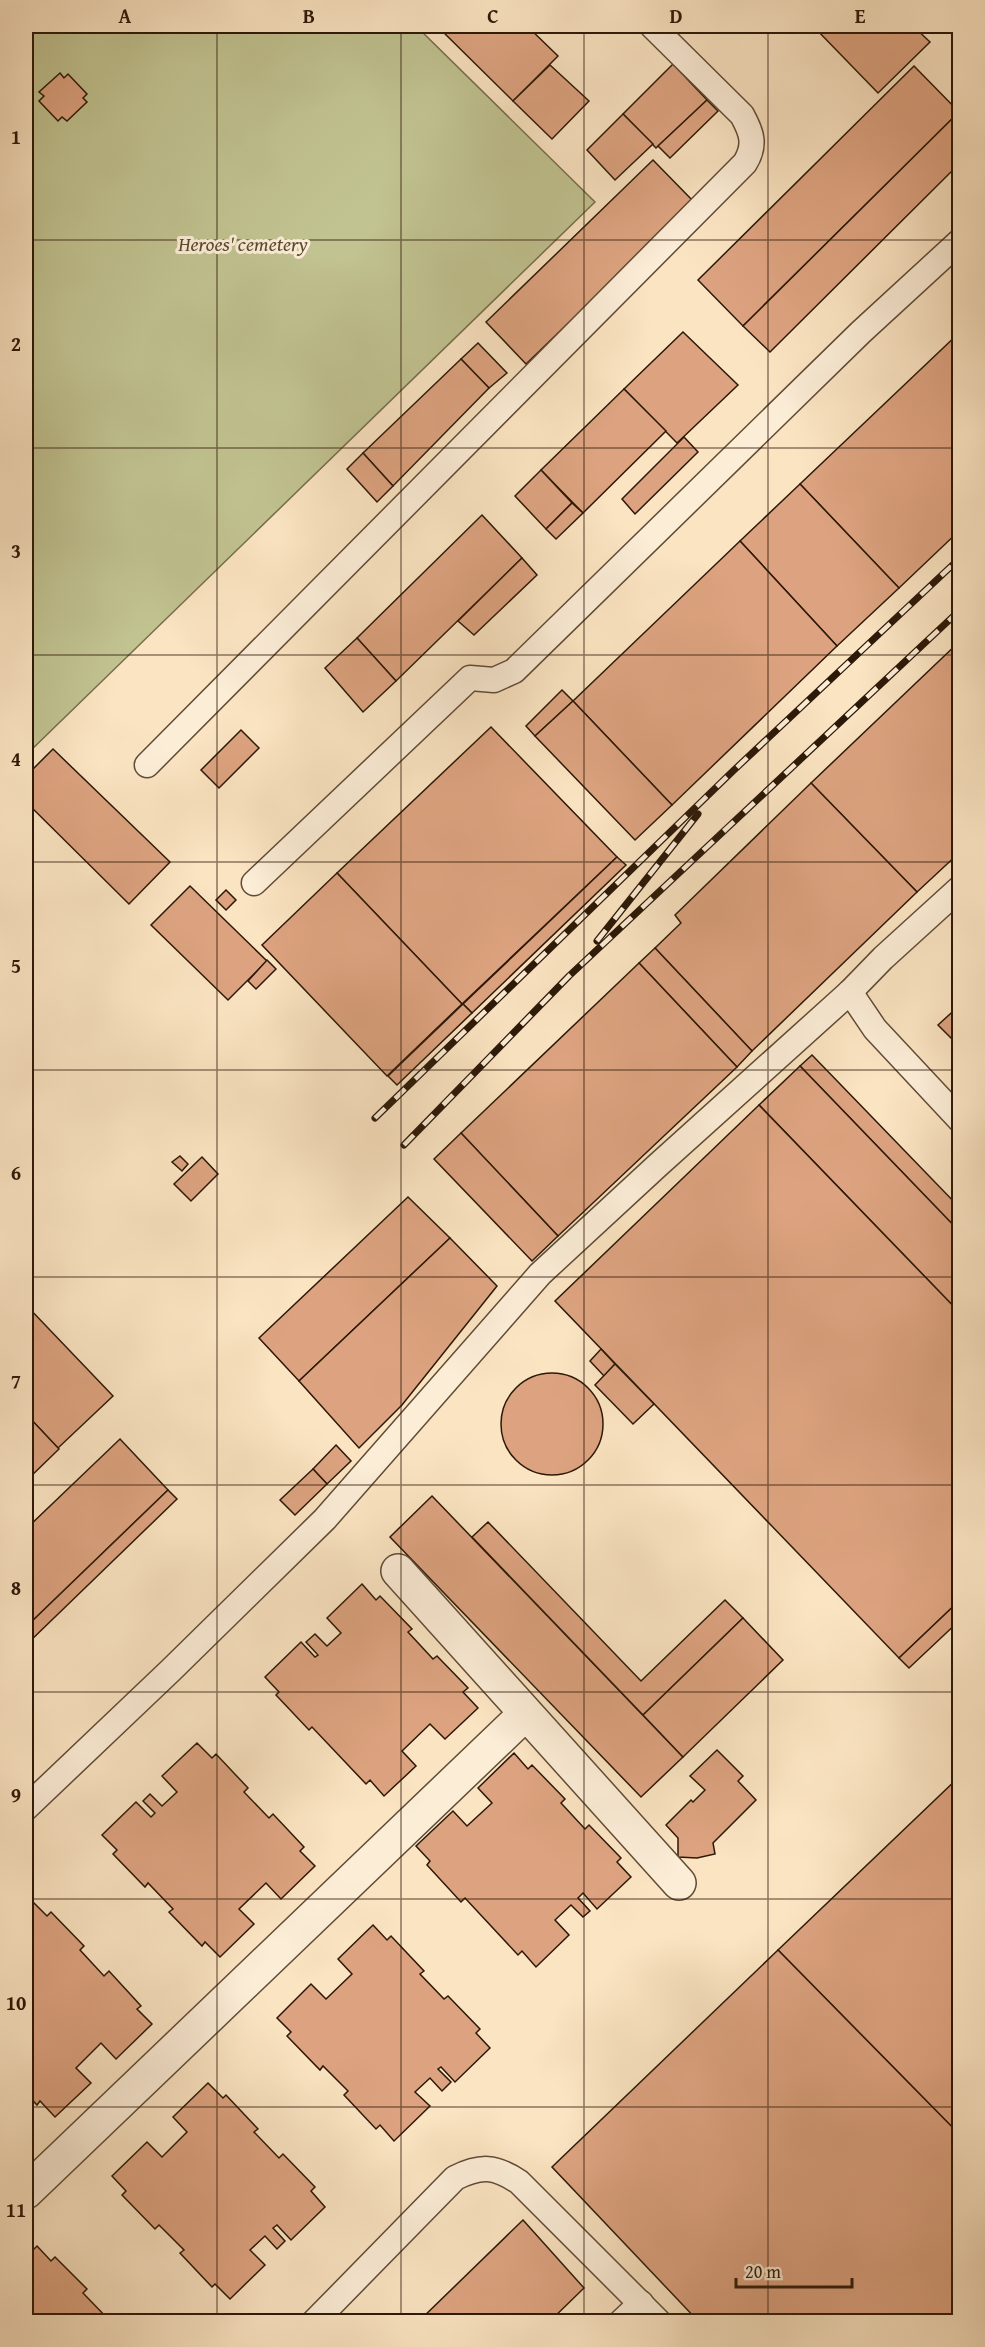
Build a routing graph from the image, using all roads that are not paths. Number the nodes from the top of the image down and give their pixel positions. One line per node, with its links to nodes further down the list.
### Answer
1 (652, 26): 3 (lane)
2 (960, 241): 4 (lane)
3 (147, 765)
4 (254, 883)
5 (960, 888): 6 (lane)
6 (850, 992): 7 (lane); 10 (lane)
7 (960, 1120)
8 (398, 1571): 9 (street)
9 (525, 1714): 11 (street); 12 (street)
10 (26, 1808)
11 (679, 1883)
12 (26, 2192)
13 (641, 2303): 14 (lane); 15 (lane); 16 (lane)
14 (314, 2322)
15 (621, 2322)
16 (658, 2322)

